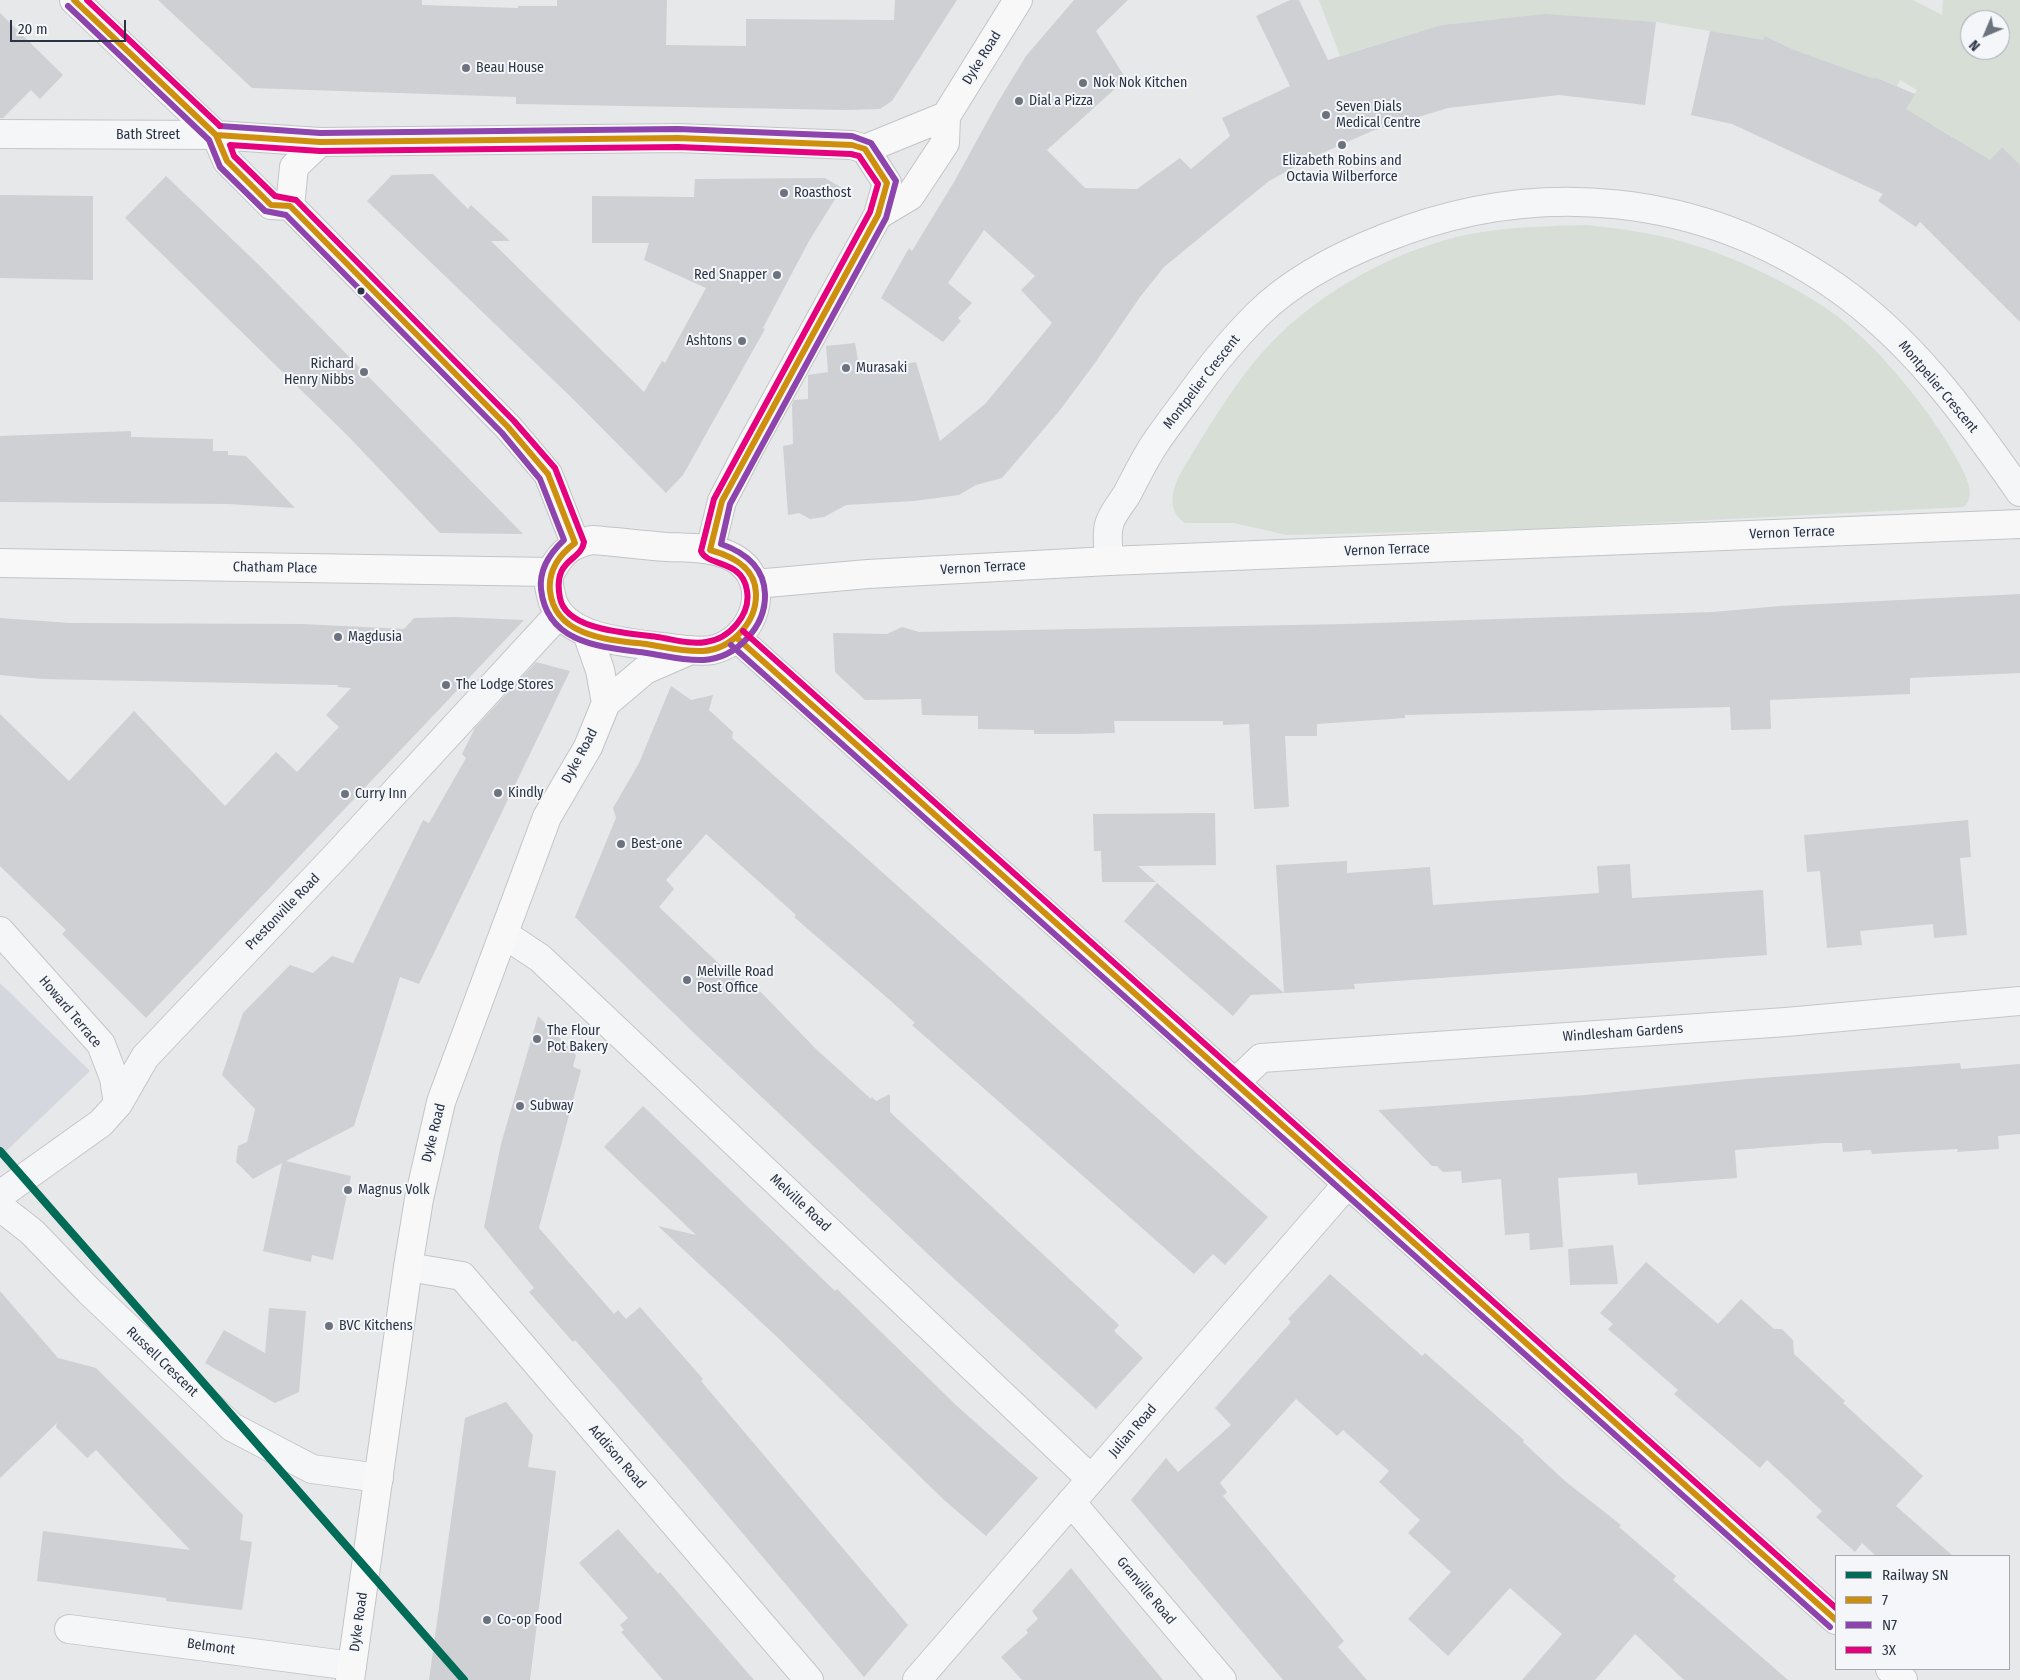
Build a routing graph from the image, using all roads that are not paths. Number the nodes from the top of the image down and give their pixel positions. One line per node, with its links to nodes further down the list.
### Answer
1 (74, 0): 5 (main road)
2 (1018, 0): 3 (main road, Dyke Road)
3 (946, 116): 7 (main road); 9 (main road, Dyke Road)
4 (0, 134): 5 (street, Bath Street)
5 (216, 136): 6 (main road, Bath Street); 8 (main road)
6 (320, 142): 7 (main road, Bath Street); 8 (main road)
7 (865, 149): 9 (main road)
8 (290, 206): 12 (main road)
9 (878, 215): 13 (main road)
10 (2020, 492): 14 (street, Montpelier Crescent)
11 (2020, 524): 14 (main road, Vernon Terrace)
12 (575, 543): 13 (main road); 16 (main road)
13 (710, 550): 17 (main road)
14 (1109, 561): 17 (main road, Vernon Terrace)
15 (0, 562): 16 (main road, Chatham Place)
16 (550, 572): 18 (main road)
17 (755, 584): 20 (main road)
18 (558, 615): 19 (main road, Dyke Road); 27 (street, Prestonville Road)
19 (587, 633): 21 (main road, Dyke Road); 22 (main road)
20 (738, 638): 21 (main road, Dyke Road); 26 (main road)
21 (691, 650): 22 (main road, Dyke Road)
22 (606, 703): 24 (main road, Dyke Road)
23 (0, 931): 27 (street, Howard Terrace)
24 (504, 934): 31 (main road, Dyke Road); 33 (street, Melville Road)
25 (2020, 1002): 26 (street, Windlesham Gardens)
26 (1236, 1082): 28 (main road)
27 (118, 1104): 29 (street, Prestonville Road)
28 (1348, 1183): 33 (street, Julian Road); 35 (main road)
29 (0, 1195)
30 (0, 1207): 32 (street, Russell Crescent)
31 (408, 1267): 32 (main road, Dyke Road); 39 (street, Addison Road)
32 (379, 1478): 38 (main road, Dyke Road)
33 (1091, 1479): 34 (street, Julian Road)
34 (1071, 1502): 40 (street, Julian Road); 41 (street, Granville Road)
35 (1835, 1619)
36 (69, 1629): 38 (street, Belmont)
37 (1891, 1670): 42 (main road)
38 (351, 1673)
39 (809, 1680)
40 (918, 1680)
41 (1222, 1680)
42 (1903, 1680)

